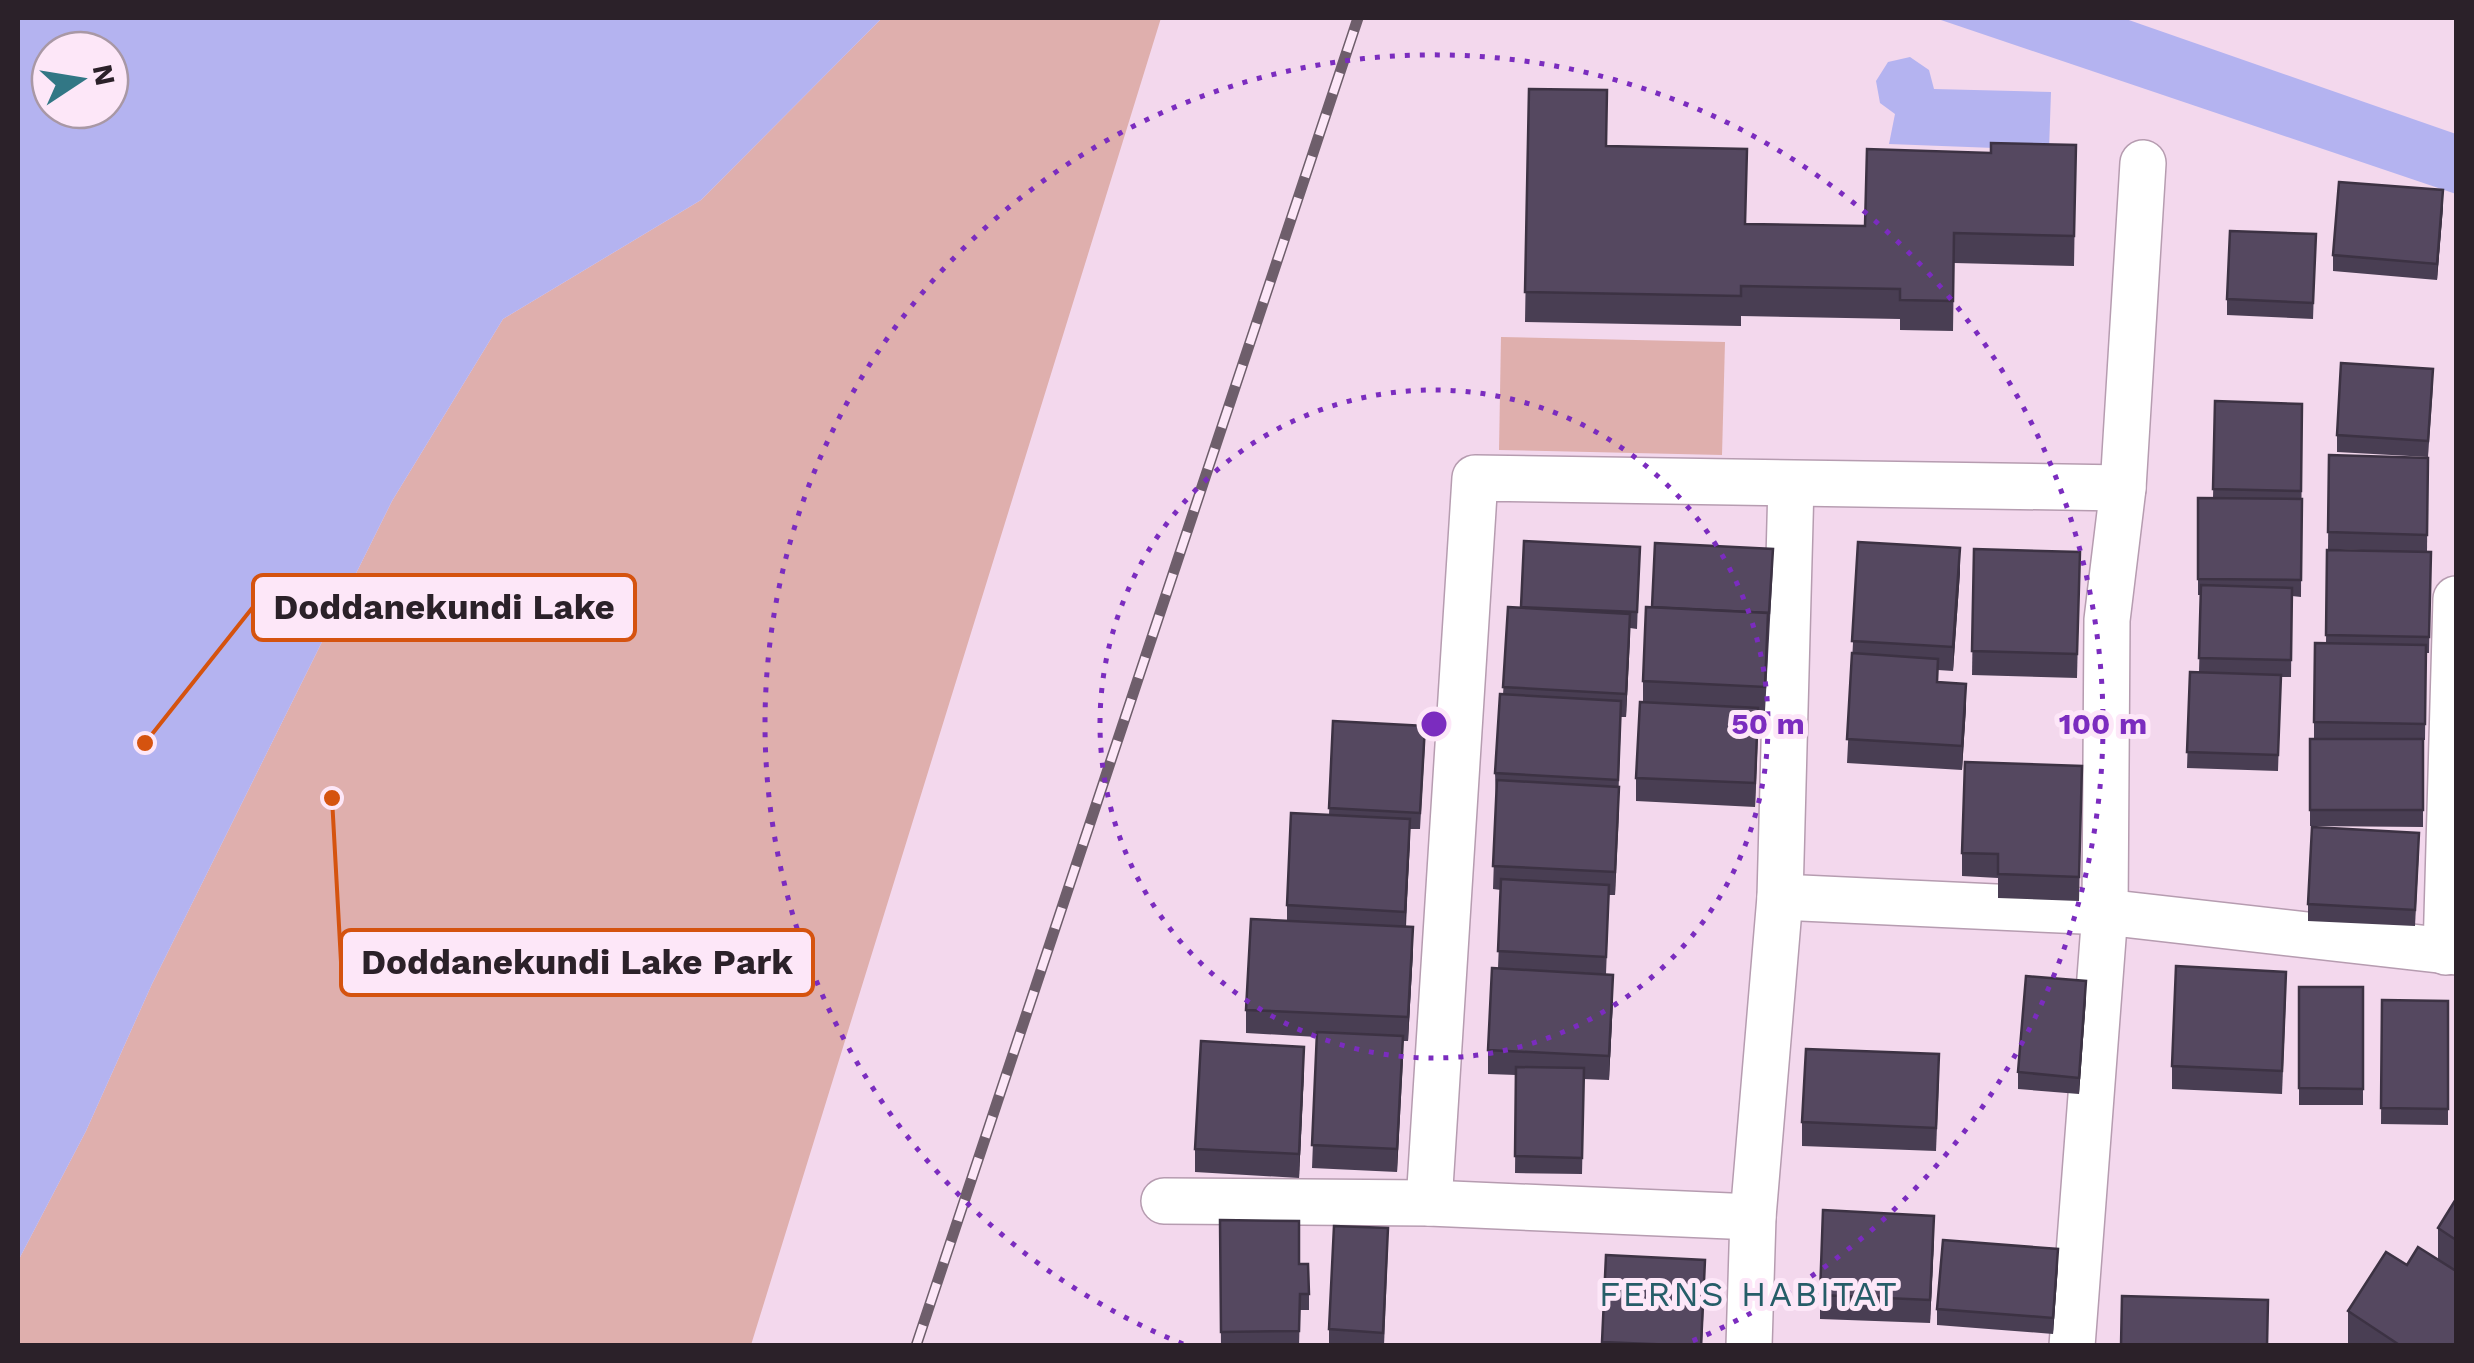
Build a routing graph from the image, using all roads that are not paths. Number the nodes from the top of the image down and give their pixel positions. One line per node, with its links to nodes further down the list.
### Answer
1 (2143, 163): 3 (street)
2 (1791, 484): 3 (street); 5 (street); 9 (street)
3 (2123, 488): 6 (street)
4 (2456, 599): 7 (street)
5 (1780, 896): 6 (street); 10 (street)
6 (2104, 912): 7 (street); 12 (street)
7 (2451, 952)
8 (1164, 1200): 9 (street)
9 (1429, 1204): 10 (street)
10 (1752, 1217): 11 (street)
11 (1749, 1346)
12 (2072, 1346)

